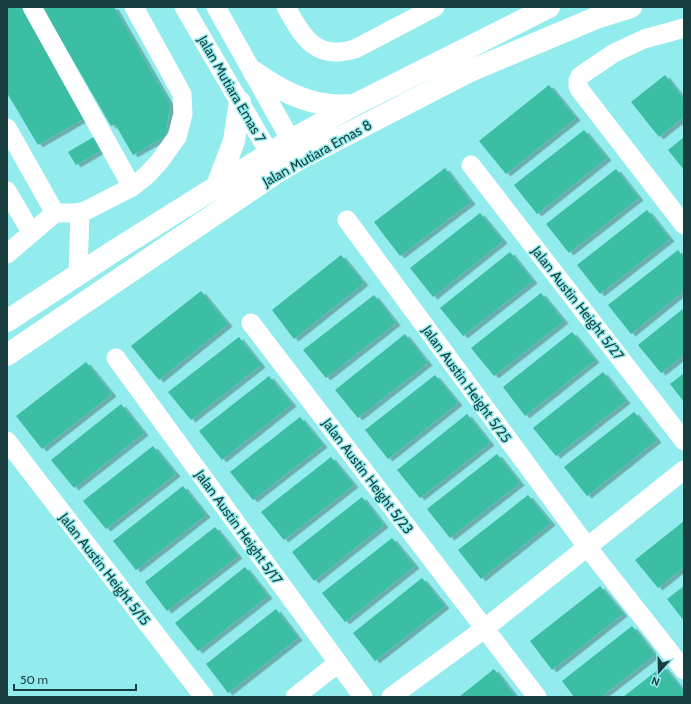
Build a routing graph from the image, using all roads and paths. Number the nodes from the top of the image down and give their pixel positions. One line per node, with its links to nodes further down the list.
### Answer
1 (32, 7): 18 (street)
2 (134, 7): 18 (street)
3 (184, 7): 11 (street, Jalan Mutiara Emas 7)
4 (216, 7): 10 (street, Jalan Mutiara Emas 7)
5 (286, 7): 6 (street)
6 (435, 7)
7 (549, 7): 12 (main road, Jalan Mutiara Emas 8)
8 (631, 7): 14 (main road, Jalan Mutiara Emas 8)
9 (684, 28): 23 (street)
10 (254, 72): 12 (main road); 14 (street, Jalan Mutiara Emas 7)
11 (240, 102): 15 (street, Jalan Mutiara Emas 7); 17 (main road)
12 (354, 105): 14 (main road, Jalan Mutiara Emas 8)
13 (7, 128): 21 (street)
14 (296, 149): 15 (main road, Jalan Mutiara Emas 8)
15 (275, 162): 17 (main road, Jalan Mutiara Emas 8); 29 (main road, Jalan Mutiara Emas 8)
16 (471, 165): 32 (street, Jalan Austin Height 5/27)
17 (217, 186): 26 (main road, Jalan Mutiara Emas 8)
18 (132, 187): 20 (street)
19 (7, 191): 24 (street)
20 (80, 212): 21 (street); 26 (street)
21 (55, 213): 24 (street)
22 (347, 220): 34 (street, Jalan Austin Height 5/25)
23 (684, 225)
24 (32, 232): 25 (street)
25 (7, 254)
26 (78, 274): 27 (main road, Jalan Mutiara Emas 8)
27 (7, 321)
28 (252, 323): 35 (street, Jalan Austin Height 5/23)
29 (7, 355)
30 (116, 358): 36 (street, Jalan Austin Height 5/17)
31 (7, 441): 38 (street, Jalan Austin Height 5/15)
32 (684, 441)
33 (684, 470): 34 (street)
34 (588, 548): 35 (street); 37 (street, Jalan Austin Height 5/25)
35 (484, 629): 41 (street); 42 (street, Jalan Austin Height 5/23)
36 (338, 663): 39 (street); 40 (street, Jalan Austin Height 5/17)
37 (684, 670)
38 (204, 697)
39 (295, 697)
40 (363, 697)
41 (391, 697)
42 (537, 697)

